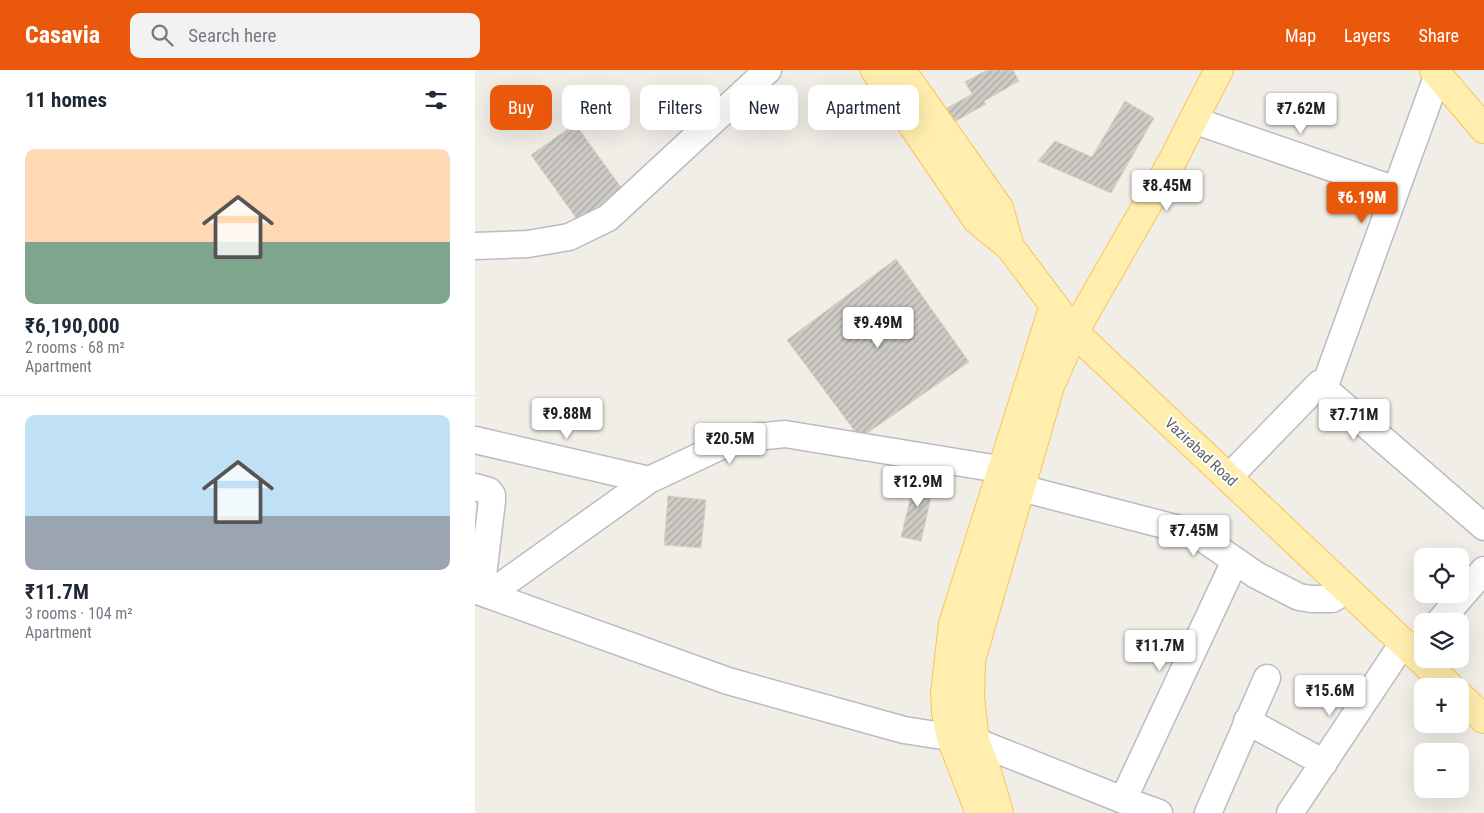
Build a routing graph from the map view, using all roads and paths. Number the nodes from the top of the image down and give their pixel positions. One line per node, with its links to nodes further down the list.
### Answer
1 (768, 70): 9 (street)
2 (875, 70): 10 (main road, Vazirabad Road)
3 (901, 70): 10 (main road, Vazirabad Road)
4 (1219, 70): 6 (main road)
5 (1436, 72): 7 (main road); 8 (street)
6 (1193, 120): 8 (street); 12 (main road)
7 (1484, 129)
8 (1396, 190): 13 (street)
9 (475, 246)
10 (1010, 247): 11 (main road, Vazirabad Road)
11 (1054, 305): 12 (main road, Vazirabad Road); 15 (main road)
12 (1074, 332): 15 (main road); 16 (main road, Vazirabad Road)
13 (1324, 388): 16 (street); 19 (street)
14 (475, 440): 17 (street)
15 (1016, 477): 17 (street); 20 (street); 31 (main road)
16 (1229, 478): 22 (main road, Vazirabad Road)
17 (649, 480): 23 (street)
18 (475, 487): 23 (street)
19 (1484, 527)
20 (1235, 561): 22 (street); 33 (street)
21 (1484, 570): 24 (street)
22 (1347, 590): 25 (main road, Vazirabad Road)
23 (481, 592): 31 (street)
24 (1447, 613)
25 (1413, 646): 27 (main road, Vazirabad Road); 32 (street)
26 (1267, 678): 30 (street)
27 (1442, 678)
28 (1469, 705): 29 (main road)
29 (1484, 719)
30 (1247, 722): 32 (street); 37 (street)
31 (963, 739): 33 (street); 34 (main road); 35 (main road)
32 (1324, 762): 38 (street)
33 (1123, 800): 36 (street)
34 (980, 813)
35 (999, 813)
36 (1159, 813)
37 (1208, 813)
38 (1290, 813)

